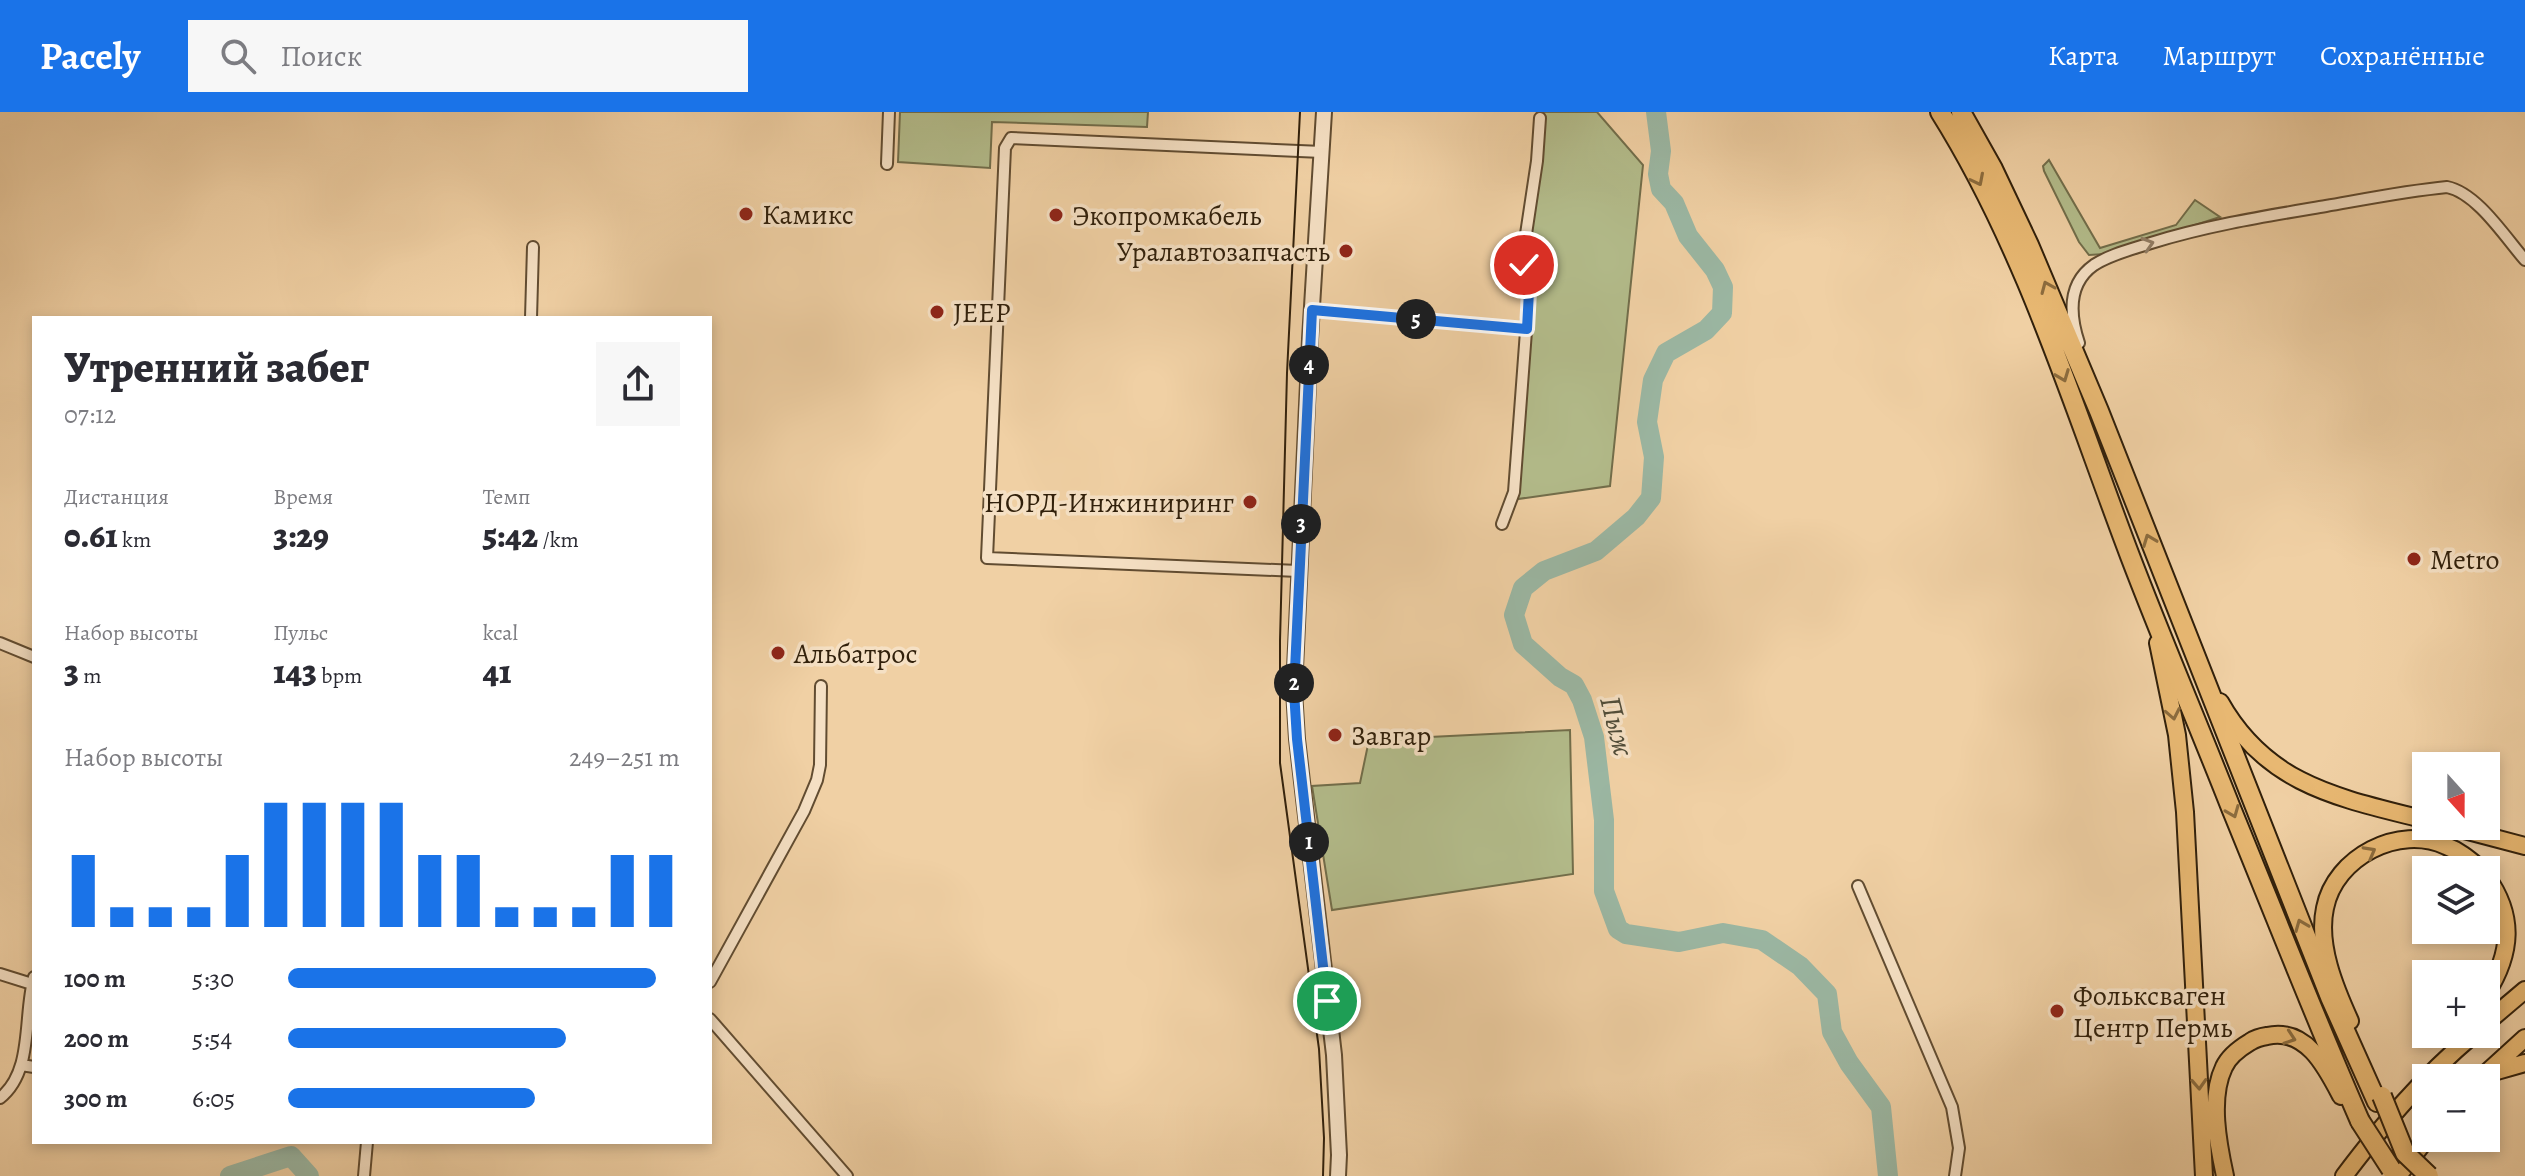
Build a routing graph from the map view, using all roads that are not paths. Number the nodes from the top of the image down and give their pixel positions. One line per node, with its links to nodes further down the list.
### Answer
1 (889, 112): 7 (street)
2 (1324, 112): 6 (street)
3 (1940, 112): 15 (highway, one-way to 15)
4 (1961, 112): 13 (highway, one-way to 4)
5 (1540, 118): 12 (street)
6 (1322, 152): 10 (street); 16 (street)
7 (887, 164)
8 (533, 247): 11 (street)
9 (2525, 260): 13 (street, one-way to 9)
10 (1312, 310): 12 (street); 16 (street)
11 (531, 316)
12 (1527, 329): 14 (street)
13 (2099, 411): 17 (highway, one-way to 13)
14 (1502, 524)
15 (2131, 557): 46 (highway, one-way to 46); 55 (main road, one-way to 55)
16 (1298, 571): 53 (street)
17 (2177, 613): 21 (main road); 45 (highway, one-way to 17)
18 (0, 643): 19 (street)
19 (32, 656)
20 (821, 686): 29 (street)
21 (2412, 816)
22 (2500, 839): 23 (main road)
23 (2525, 846)
24 (2464, 856): 45 (main road, one-way to 24)
25 (1858, 886): 54 (street)
26 (2500, 899): 27 (main road)
27 (2500, 965)
28 (0, 974): 30 (street)
29 (712, 978)
30 (32, 981)
31 (32, 988): 41 (street)
32 (2525, 990): 33 (main road)
33 (2500, 1011)
34 (712, 1021): 52 (street)
35 (2525, 1038): 40 (main road)
36 (2452, 1048): 38 (main road)
37 (2458, 1048): 38 (main road)
38 (2446, 1058): 57 (main road)
39 (2525, 1063): 43 (main road)
40 (2496, 1064)
41 (21, 1065): 42 (street); 44 (street)
42 (32, 1067)
43 (2500, 1071)
44 (0, 1098)
45 (2379, 1099): 49 (highway, bridge)
46 (2358, 1124): 50 (highway, bridge); 56 (main road, one-way to 46)
47 (367, 1144): 51 (street)
48 (2415, 1152): 50 (main road)
49 (2405, 1153): 58 (highway, bridge); 59 (highway, bridge)
50 (2395, 1174)
51 (364, 1176)
52 (847, 1176)
53 (1338, 1176)
54 (1955, 1176)
55 (2204, 1176)
56 (2225, 1176)
57 (2344, 1176)
58 (2422, 1176)
59 (2429, 1176)

